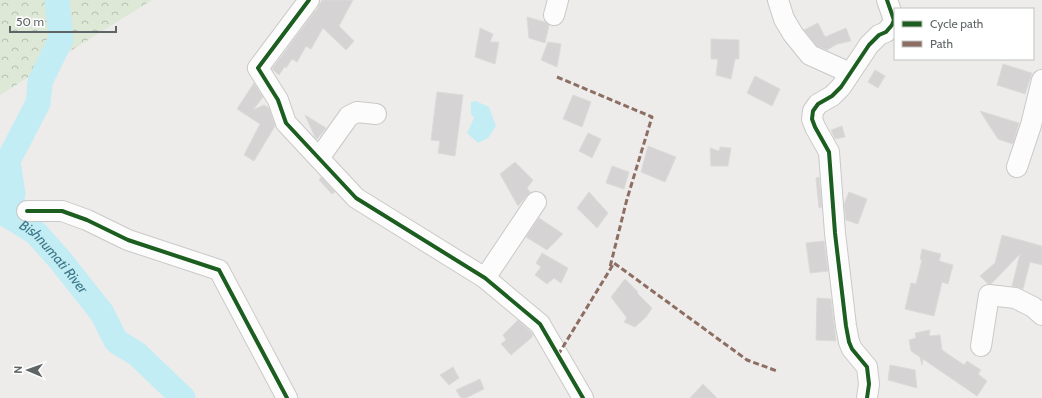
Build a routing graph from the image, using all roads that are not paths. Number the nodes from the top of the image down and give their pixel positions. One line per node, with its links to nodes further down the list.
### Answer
1 (309, 0): 7 (street)
2 (778, 0): 4 (street)
3 (887, 0): 4 (street)
4 (850, 73): 14 (street)
5 (1042, 80): 8 (street)
6 (376, 114): 7 (street)
7 (319, 158): 11 (street)
8 (1017, 167)
9 (536, 202): 11 (street)
10 (27, 212): 15 (street)
11 (486, 278): 16 (street)
12 (1042, 315): 13 (street)
13 (981, 346)
14 (869, 397)
15 (287, 398)
16 (583, 398)

